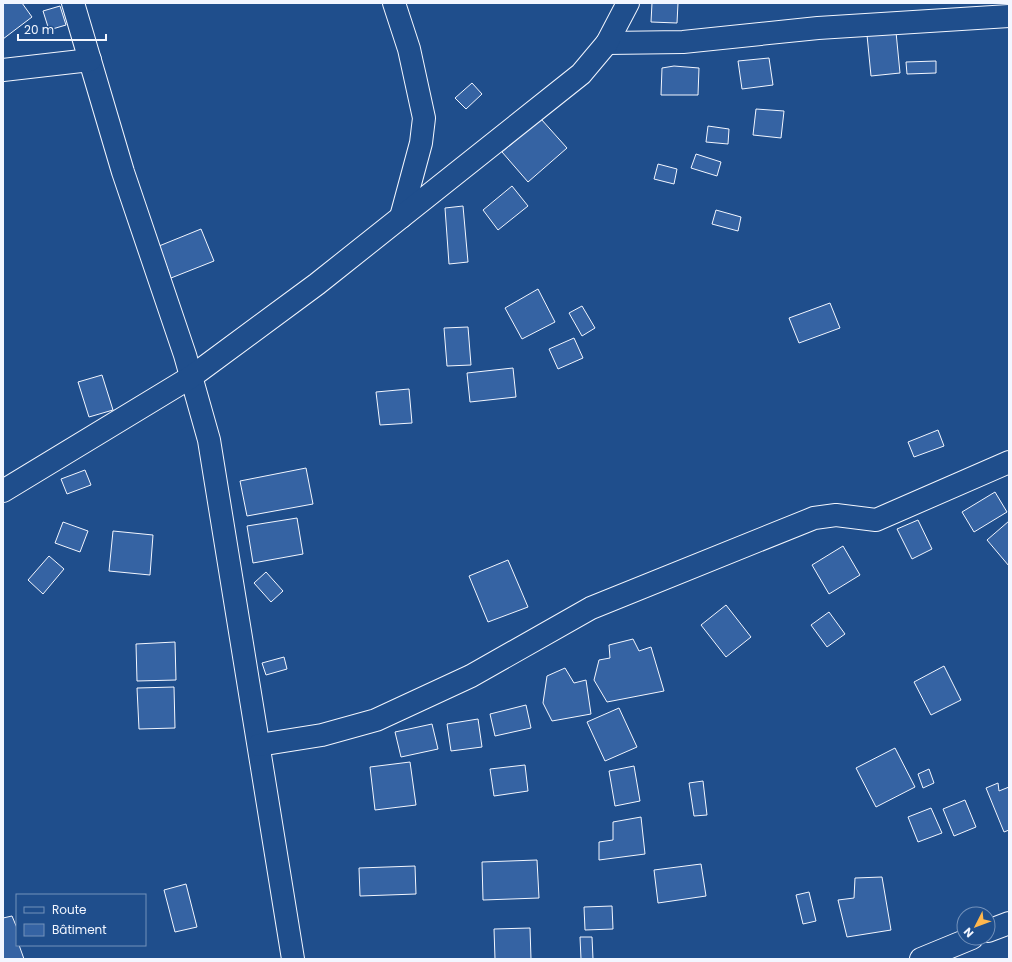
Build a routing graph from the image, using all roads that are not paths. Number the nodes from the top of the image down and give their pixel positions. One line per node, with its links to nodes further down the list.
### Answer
1 (73, 3): 6 (street)
2 (394, 3): 8 (street)
3 (628, 3): 5 (street)
4 (1009, 16): 5 (street)
5 (607, 43): 8 (street)
6 (90, 60): 7 (street); 9 (street)
7 (3, 70)
8 (401, 217): 9 (street)
9 (191, 377): 11 (street); 12 (street)
10 (1009, 462): 12 (street)
11 (3, 491)
12 (259, 745): 16 (street)
13 (1009, 923): 14 (street)
14 (996, 928)
15 (956, 945): 17 (street)
16 (293, 959)
17 (921, 959)

